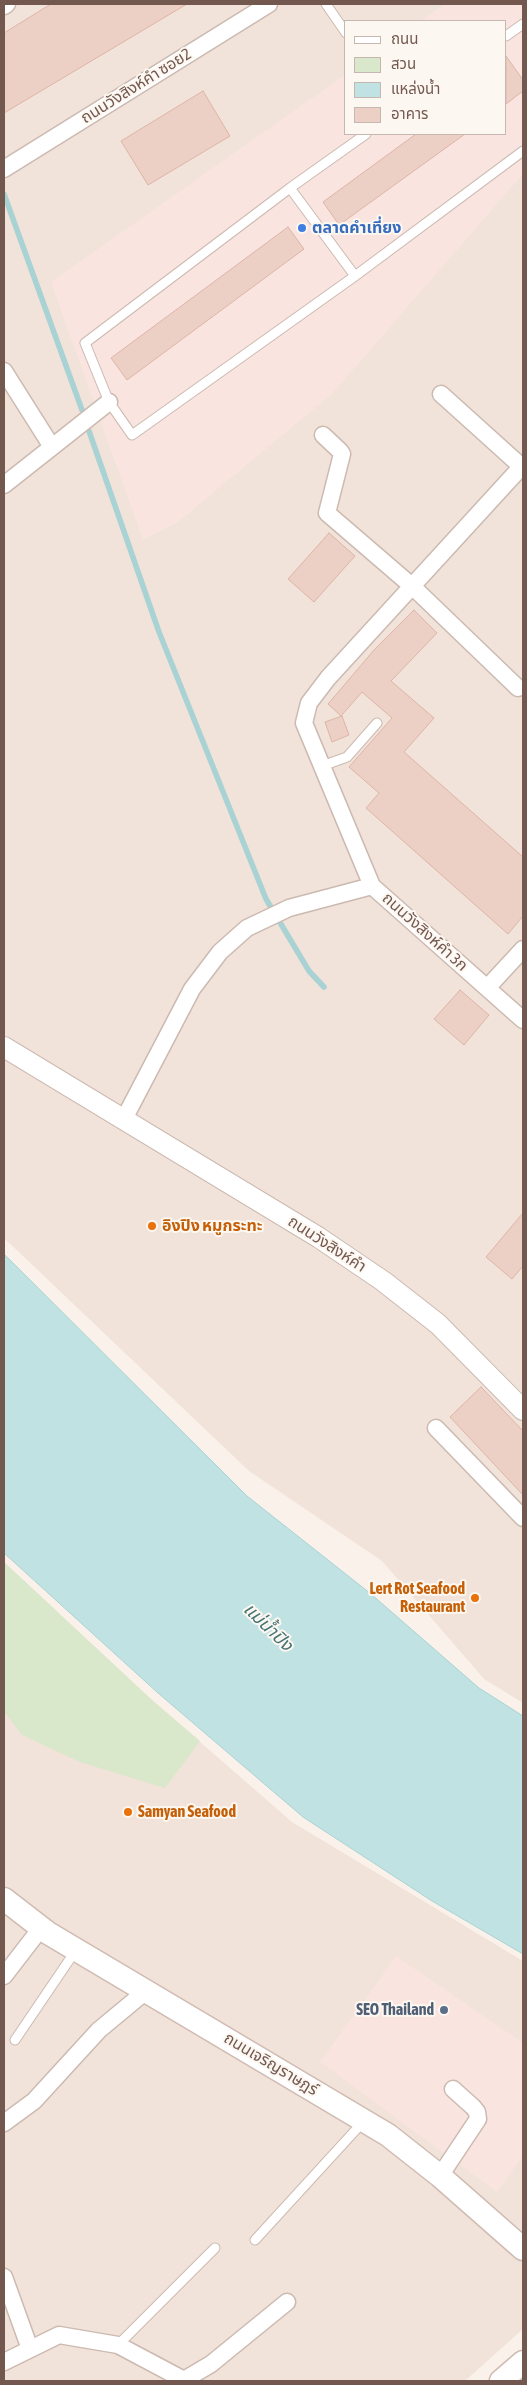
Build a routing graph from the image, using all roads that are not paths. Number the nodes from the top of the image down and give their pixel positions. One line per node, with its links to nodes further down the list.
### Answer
1 (268, 4): 8 (street, ถนนวังสิงห์คำ ซอย2)
2 (326, 4): 4 (lane)
3 (523, 24): 5 (lane)
4 (344, 30)
5 (507, 35)
6 (365, 135): 9 (lane)
7 (523, 151): 10 (lane)
8 (4, 169)
9 (290, 188): 10 (lane); 13 (lane)
10 (355, 276): 13 (lane)
11 (4, 371): 15 (street)
12 (441, 394): 16 (street)
13 (109, 402): 15 (street)
14 (323, 435): 18 (street)
15 (52, 446): 17 (street)
16 (522, 466): 18 (street)
17 (4, 485)
18 (413, 586): 19 (street); 21 (street)
19 (518, 688)
20 (377, 723): 21 (lane)
21 (322, 766): 22 (street)
22 (372, 886): 24 (street, ถนนวังสิงห์คำ 3ก); 27 (street, ถนนวังสิงห์คำ 3ก)
23 (523, 949): 24 (street)
24 (487, 988): 25 (street, ถนนวังสิงห์คำ 3ก)
25 (523, 1020)
26 (4, 1047): 27 (street, ถนนวังสิงห์คำ)
27 (124, 1119): 28 (street, ถนนวังสิงห์คำ)
28 (523, 1410)
29 (436, 1428): 30 (street)
30 (523, 1518)
31 (4, 1899): 32 (main road, ถนนเจริญราษฎร์)
32 (41, 1928): 33 (main road, ถนนเจริญราษฎร์); 34 (street)
33 (76, 1950): 35 (main road, ถนนเจริญราษฎร์); 36 (lane)
34 (4, 1976)
35 (146, 1991): 38 (main road, ถนนเจริญราษฎร์); 39 (street)
36 (15, 2040)
37 (453, 2089): 40 (street)
38 (364, 2121): 40 (main road, ถนนเจริญราษฎร์); 41 (lane)
39 (4, 2122)
40 (440, 2176): 43 (main road, ถนนเจริญราษฎร์)
41 (255, 2240)
42 (215, 2248): 46 (lane)
43 (523, 2249)
44 (4, 2276): 47 (street)
45 (287, 2302): 46 (street)
46 (118, 2344): 47 (street)
47 (30, 2349): 48 (street)
48 (4, 2362)
49 (523, 2362): 50 (main road)
50 (501, 2381)

